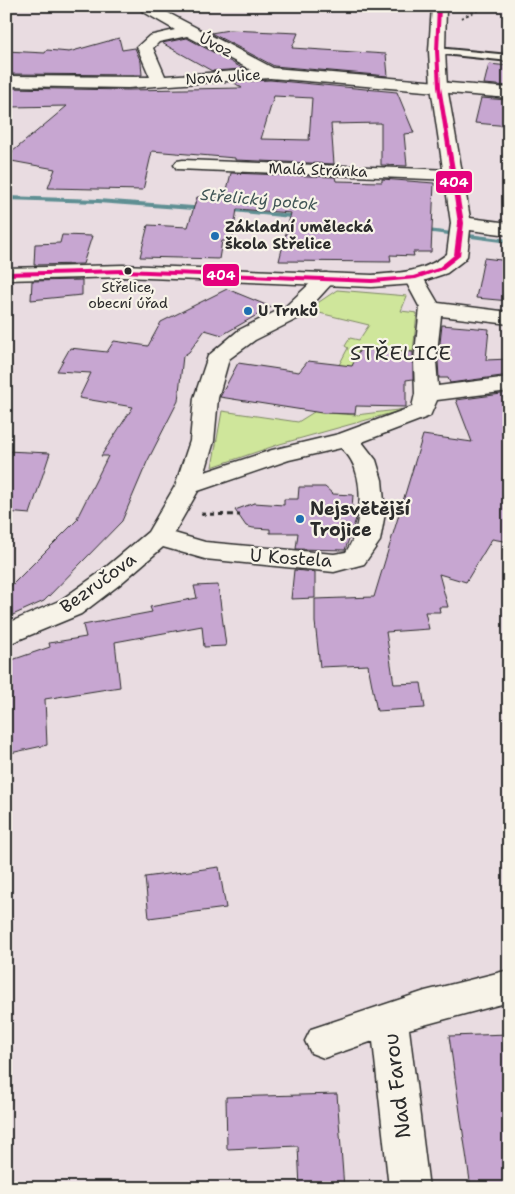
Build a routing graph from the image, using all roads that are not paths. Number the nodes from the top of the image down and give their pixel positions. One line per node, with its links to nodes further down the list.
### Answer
1 (439, 6): 4 (street)
2 (147, 8): 3 (street, Úvoz)
3 (189, 31): 6 (street, Úvoz); 8 (street, Úvoz)
4 (437, 52): 5 (lane); 9 (street)
5 (509, 58)
6 (270, 73): 8 (street, Nová ulice); 9 (street, Nová ulice)
7 (6, 81): 8 (street, Nová ulice)
8 (160, 82)
9 (439, 88): 10 (street, Nová ulice); 12 (street)
10 (509, 93)
11 (183, 165): 12 (street, Malá Stránka)
12 (453, 175): 14 (street)
13 (509, 230): 14 (street)
14 (460, 232): 16 (street)
15 (6, 274): 17 (street)
16 (414, 278): 17 (street); 18 (street)
17 (326, 279): 23 (street)
18 (431, 308): 19 (street); 21 (street)
19 (509, 318)
20 (509, 384): 21 (street)
21 (427, 394): 22 (street)
22 (347, 439): 23 (street); 24 (street, U Kostela)
23 (188, 486): 24 (street)
24 (158, 537): 25 (street, Bezručova)
25 (6, 635)
26 (509, 986): 27 (street, Nad Farou)
27 (389, 1019): 28 (street); 29 (street, Nad Farou)
28 (324, 1042)
29 (409, 1188)

